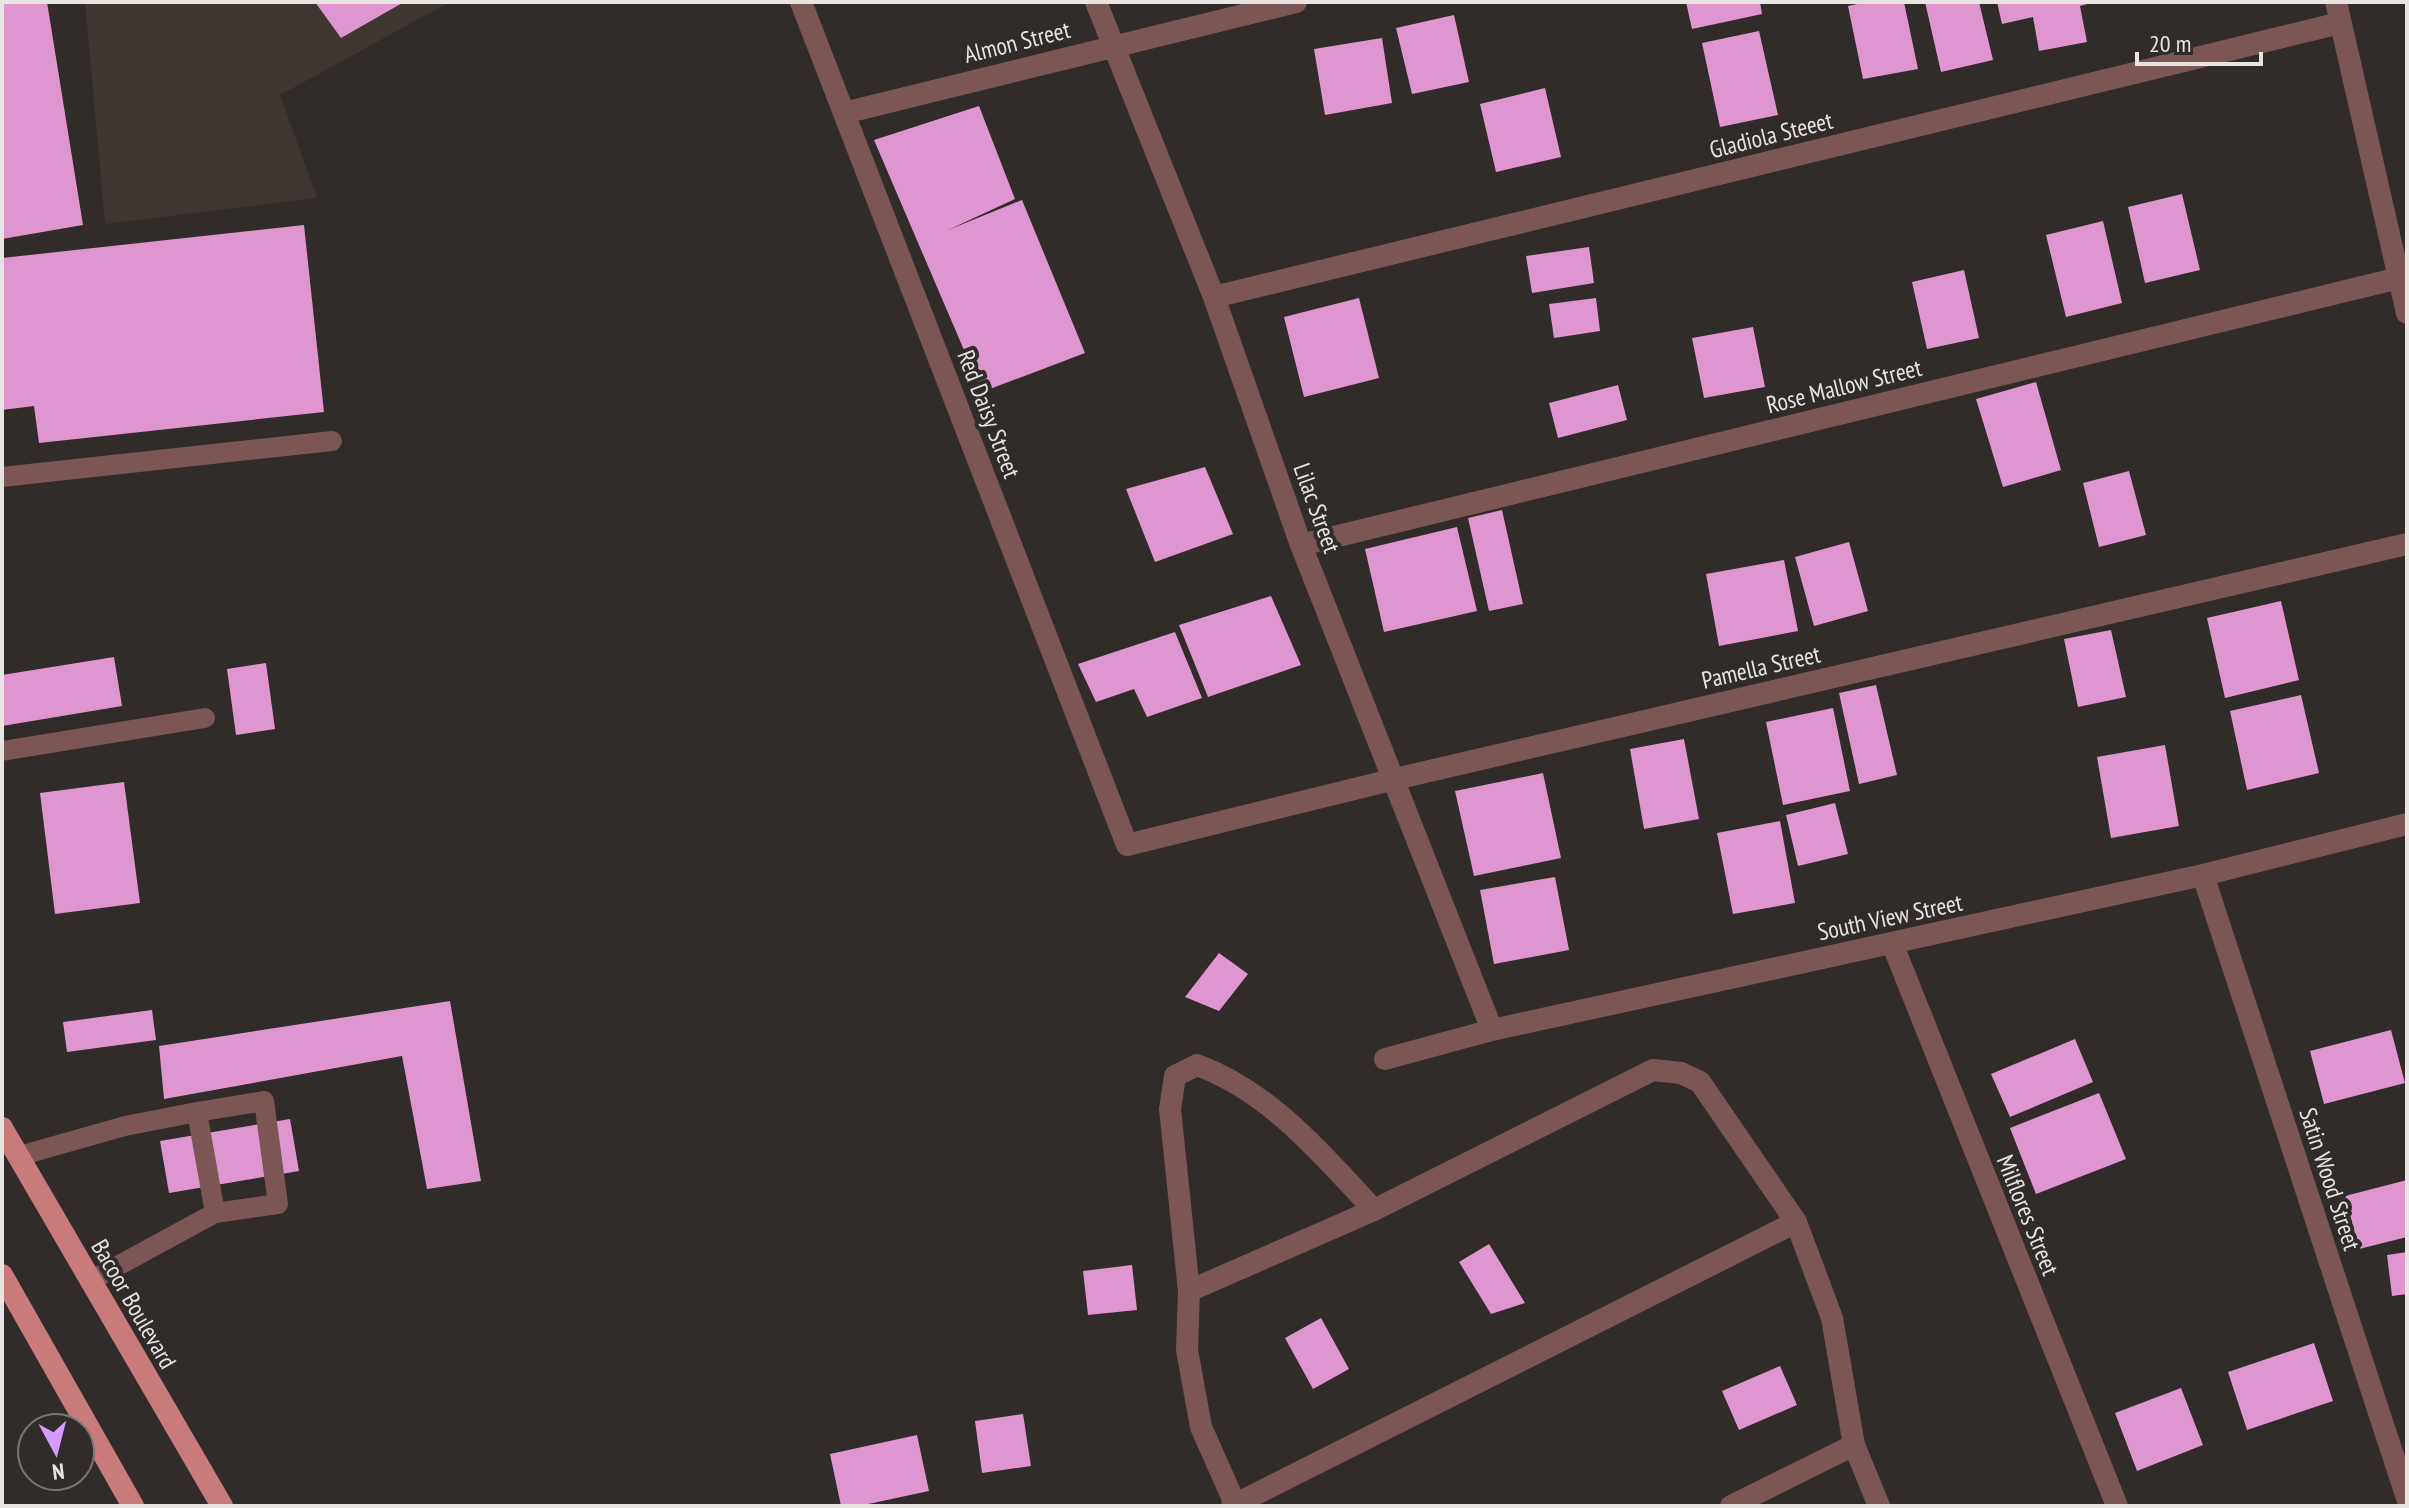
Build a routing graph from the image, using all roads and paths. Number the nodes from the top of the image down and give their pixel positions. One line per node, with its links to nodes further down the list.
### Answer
1 (801, 2): 6 (street, Red Daisy Street)
2 (1096, 2): 5 (street, Lilac Street)
3 (1296, 2): 5 (street, Almon Street)
4 (2338, 12): 7 (street); 8 (street, Gladiola Steeet)
5 (1113, 44): 6 (street, Almon Street); 8 (street, Lilac Street)
6 (844, 113): 18 (street, Red Daisy Street)
7 (2399, 278): 9 (street); 13 (street, Rose Mallow Street)
8 (1214, 297): 13 (street, Lilac Street)
9 (2407, 313)
10 (332, 441): 11 (lane)
11 (2, 477)
12 (2407, 544): 16 (street, Pamella Street)
13 (1301, 545): 16 (street, Lilac Street)
14 (205, 718): 15 (lane)
15 (2, 751)
16 (1395, 779): 18 (street, Pamella Street); 21 (street, Lilac Street)
17 (2407, 824): 19 (street, South View Street)
18 (1127, 845)
19 (2203, 875): 20 (street, South View Street); 33 (street, Satin Wood Street)
20 (1892, 943): 21 (street, South View Street); 39 (street, Milflores Street)
21 (1492, 1030): 22 (street, South View Street)
22 (1385, 1059)
23 (197, 1112): 25 (lane); 27 (lane); 27 (lane)
24 (2, 1128): 25 (main road, Bacoor Boulevard)
25 (19, 1156): 30 (main road, Bacoor Boulevard)
26 (1374, 1210): 28 (street); 31 (street); 31 (street)
27 (215, 1213): 30 (lane)
28 (1796, 1222): 32 (street); 36 (street)
29 (2, 1275): 34 (main road)
30 (90, 1281): 35 (main road, Bacoor Boulevard)
31 (1189, 1291): 36 (street)
32 (1854, 1445): 37 (street); 38 (street)
33 (2407, 1498)
34 (133, 1506)
35 (222, 1506)
36 (1235, 1506)
37 (1731, 1506)
38 (1879, 1506)
39 (2117, 1506)

